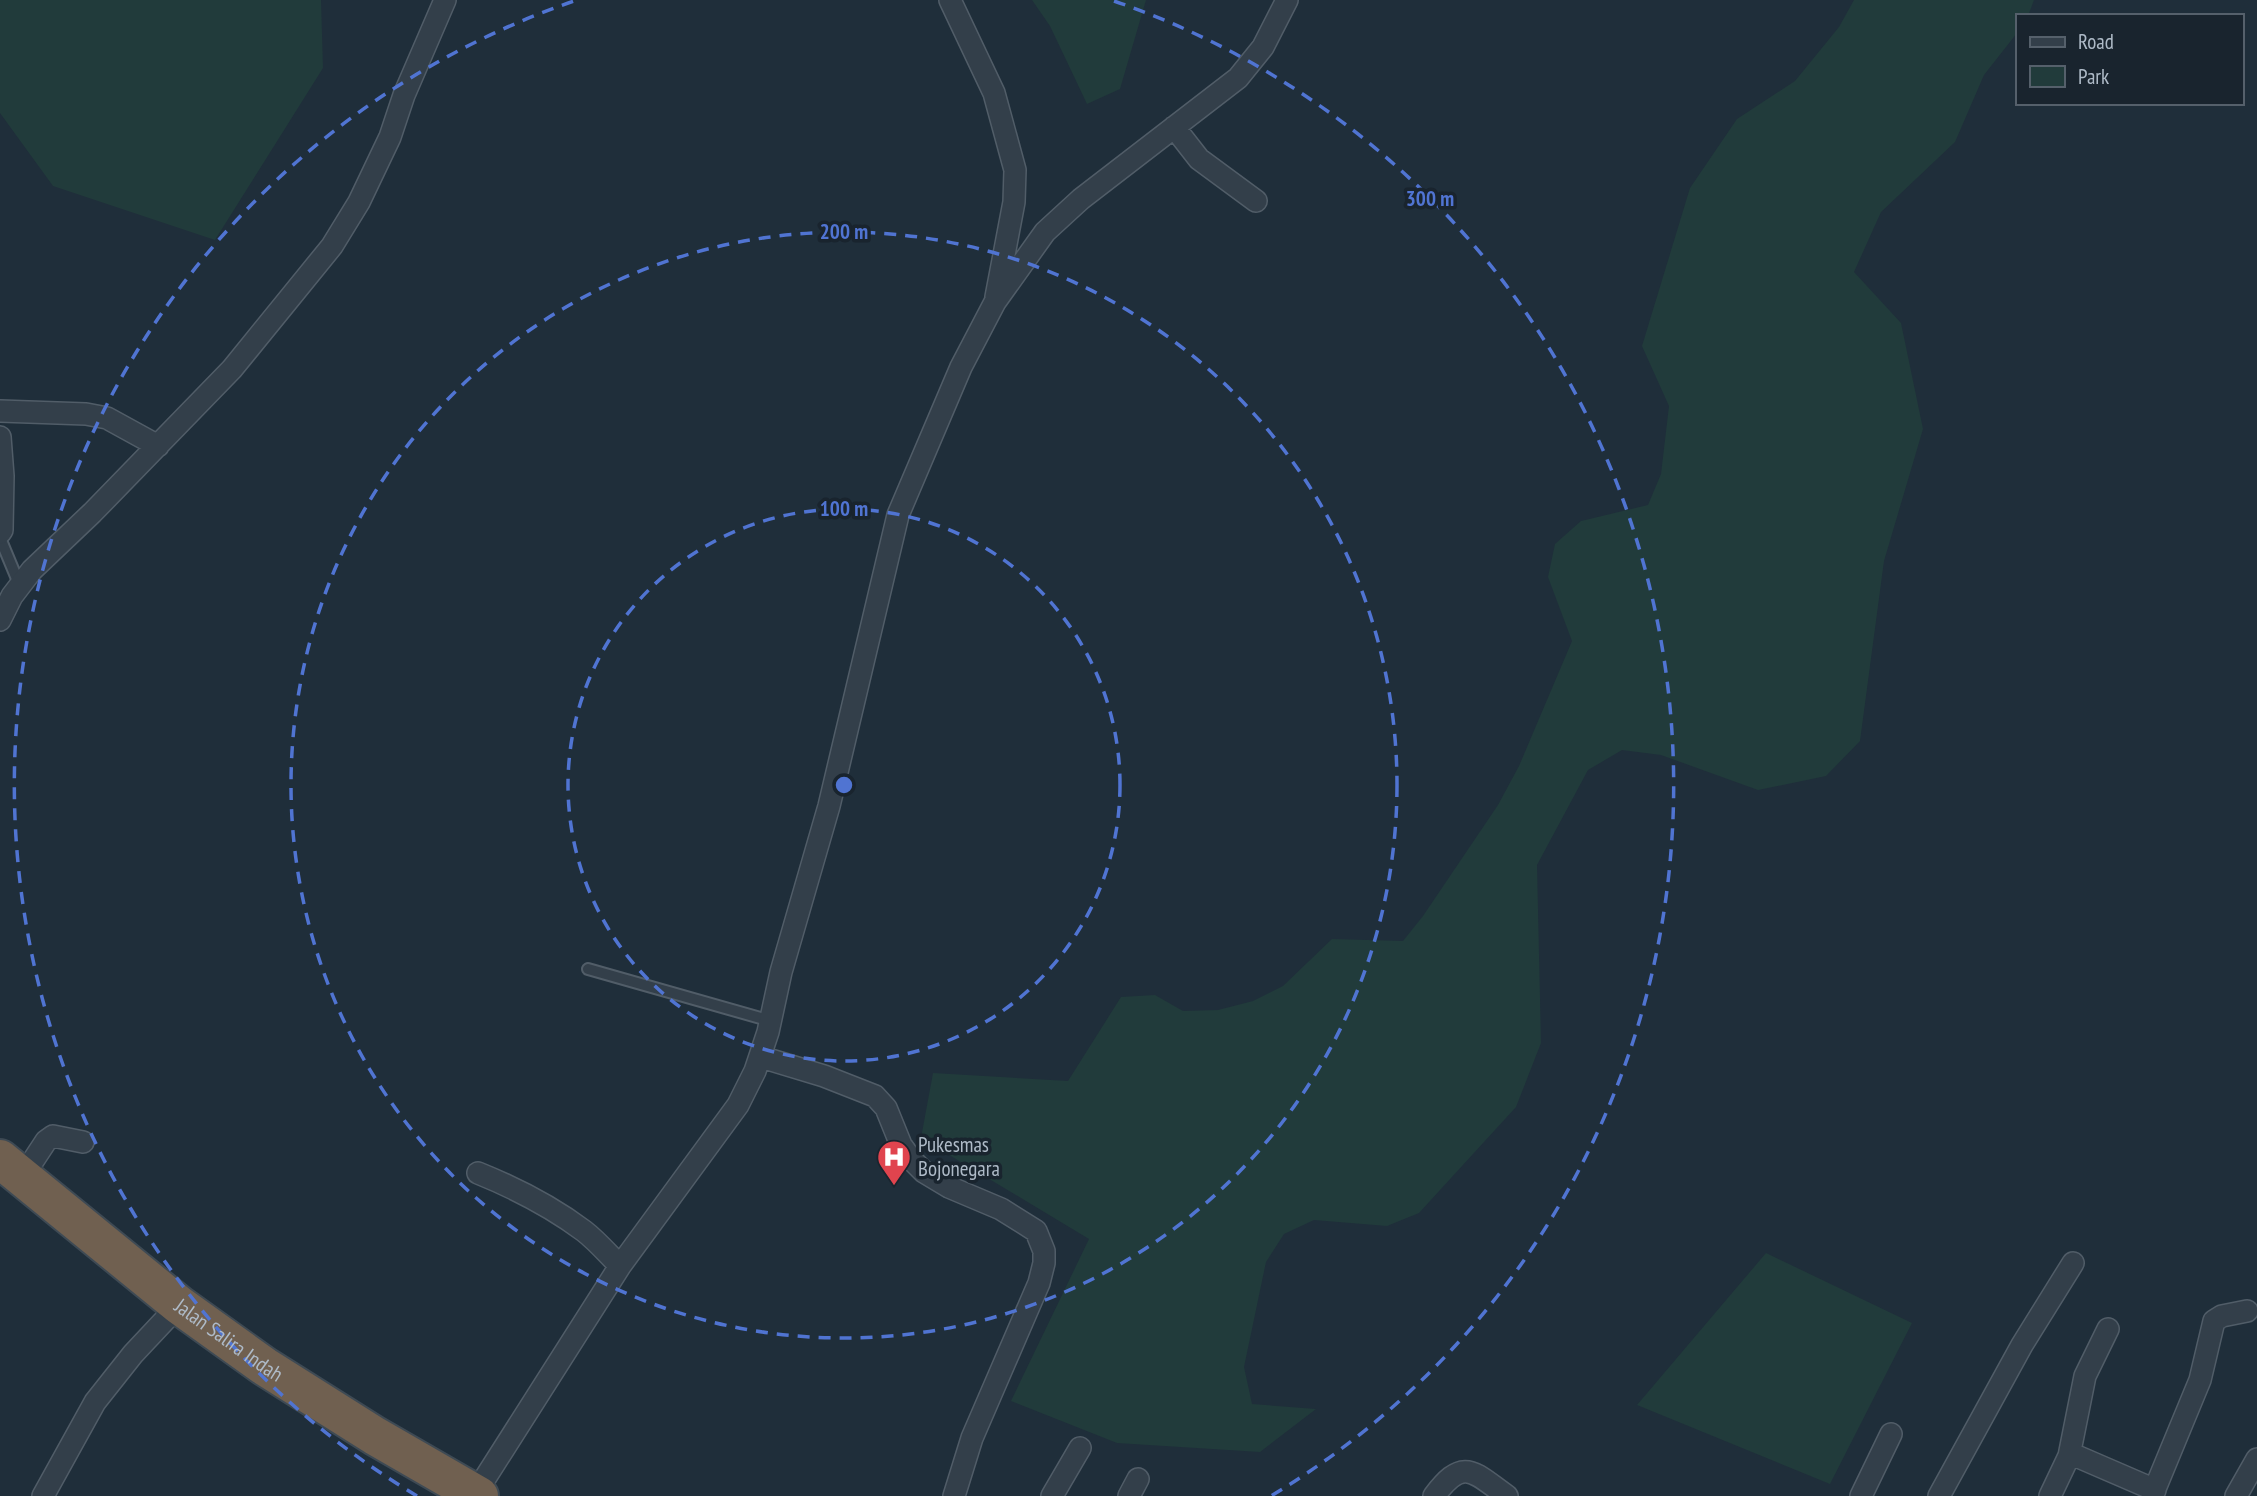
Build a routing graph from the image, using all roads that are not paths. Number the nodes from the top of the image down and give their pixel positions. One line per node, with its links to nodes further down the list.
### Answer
1 (445, 0): 9 (street)
2 (950, 0): 6 (street)
3 (1287, 0): 4 (street)
4 (1174, 127): 5 (street); 6 (street)
5 (1256, 201)
6 (996, 302): 14 (street)
7 (0, 411): 9 (street)
8 (0, 438): 10 (street)
9 (158, 446): 11 (street)
10 (0, 535): 11 (lane)
11 (20, 586): 12 (street)
12 (0, 620)
13 (587, 969): 14 (lane)
14 (771, 1021): 15 (street)
15 (761, 1057): 20 (street); 31 (street)
16 (83, 1142): 17 (street)
17 (12, 1167): 21 (highway, Jalan Salira Indah)
18 (478, 1173): 20 (street)
19 (2073, 1263): 36 (street)
20 (620, 1266): 29 (street)
21 (179, 1305): 29 (highway, Jalan Salira Indah); 30 (street)
22 (2247, 1311): 28 (street)
23 (2108, 1329): 26 (street)
24 (1891, 1434): 35 (street)
25 (1080, 1448): 32 (street)
26 (2069, 1456): 28 (street); 37 (street)
27 (2257, 1459): 38 (street)
28 (2153, 1493)
29 (477, 1495)
30 (43, 1496)
31 (954, 1496)
32 (1052, 1496)
33 (1434, 1496): 34 (street)
34 (1507, 1496)
35 (1861, 1496)
36 (1939, 1496)
37 (2050, 1496)
38 (2236, 1496)

